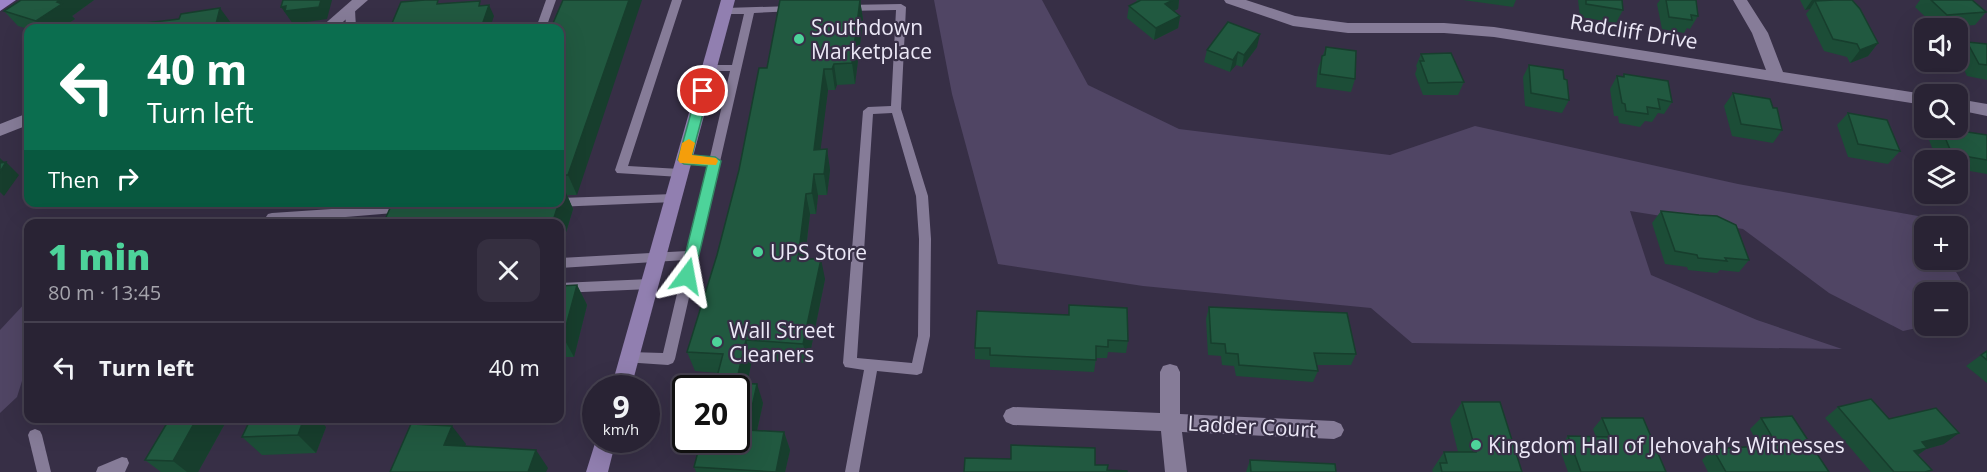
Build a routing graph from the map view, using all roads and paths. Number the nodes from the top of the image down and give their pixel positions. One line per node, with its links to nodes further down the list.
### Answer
1 (9, 0): 9 (main road)
2 (552, 0): 16 (lane)
3 (677, 0): 27 (lane)
4 (1231, 0): 19 (street, Radcliff Drive)
5 (1740, 0): 19 (street)
6 (901, 3): 11 (lane); 22 (lane)
7 (356, 5): 14 (street); 15 (lane)
8 (765, 5): 12 (lane); 13 (lane)
9 (0, 6)
10 (726, 6): 13 (lane); 17 (street)
11 (833, 8)
12 (810, 9)
13 (750, 10): 18 (lane)
14 (332, 24)
15 (352, 24)
16 (543, 24)
17 (709, 68): 18 (lane); 27 (street)
18 (737, 68): 26 (lane)
19 (1776, 75): 20 (street, Radcliff Drive)
20 (1914, 98)
21 (1968, 107): 23 (street)
22 (896, 110): 40 (lane); 40 (lane)
23 (1987, 110)
24 (24, 121): 25 (street)
25 (0, 130)
26 (715, 161): 27 (lane); 34 (lane)
27 (682, 166): 28 (street)
28 (674, 198): 29 (lane); 35 (street)
29 (564, 202)
30 (418, 207): 32 (lane)
31 (418, 207): 33 (lane)
32 (271, 219)
33 (405, 219)
34 (692, 255): 35 (lane); 39 (lane)
35 (657, 258): 36 (lane); 37 (street)
36 (564, 263)
37 (650, 285): 38 (lane); 39 (street)
38 (564, 288)
39 (629, 358): 42 (street)
40 (872, 365): 52 (lane)
41 (1170, 372): 44 (street, Ladder Court)
42 (624, 375)
43 (1012, 416): 44 (street, Ladder Court)
44 (1170, 422): 45 (street, Ladder Court); 53 (street, Ladder Court)
45 (1334, 430)
46 (35, 435): 48 (lane)
47 (602, 453): 51 (street)
48 (44, 472)
49 (103, 472): 50 (lane)
50 (117, 472)
51 (597, 472)
52 (852, 472)
53 (1176, 472)

